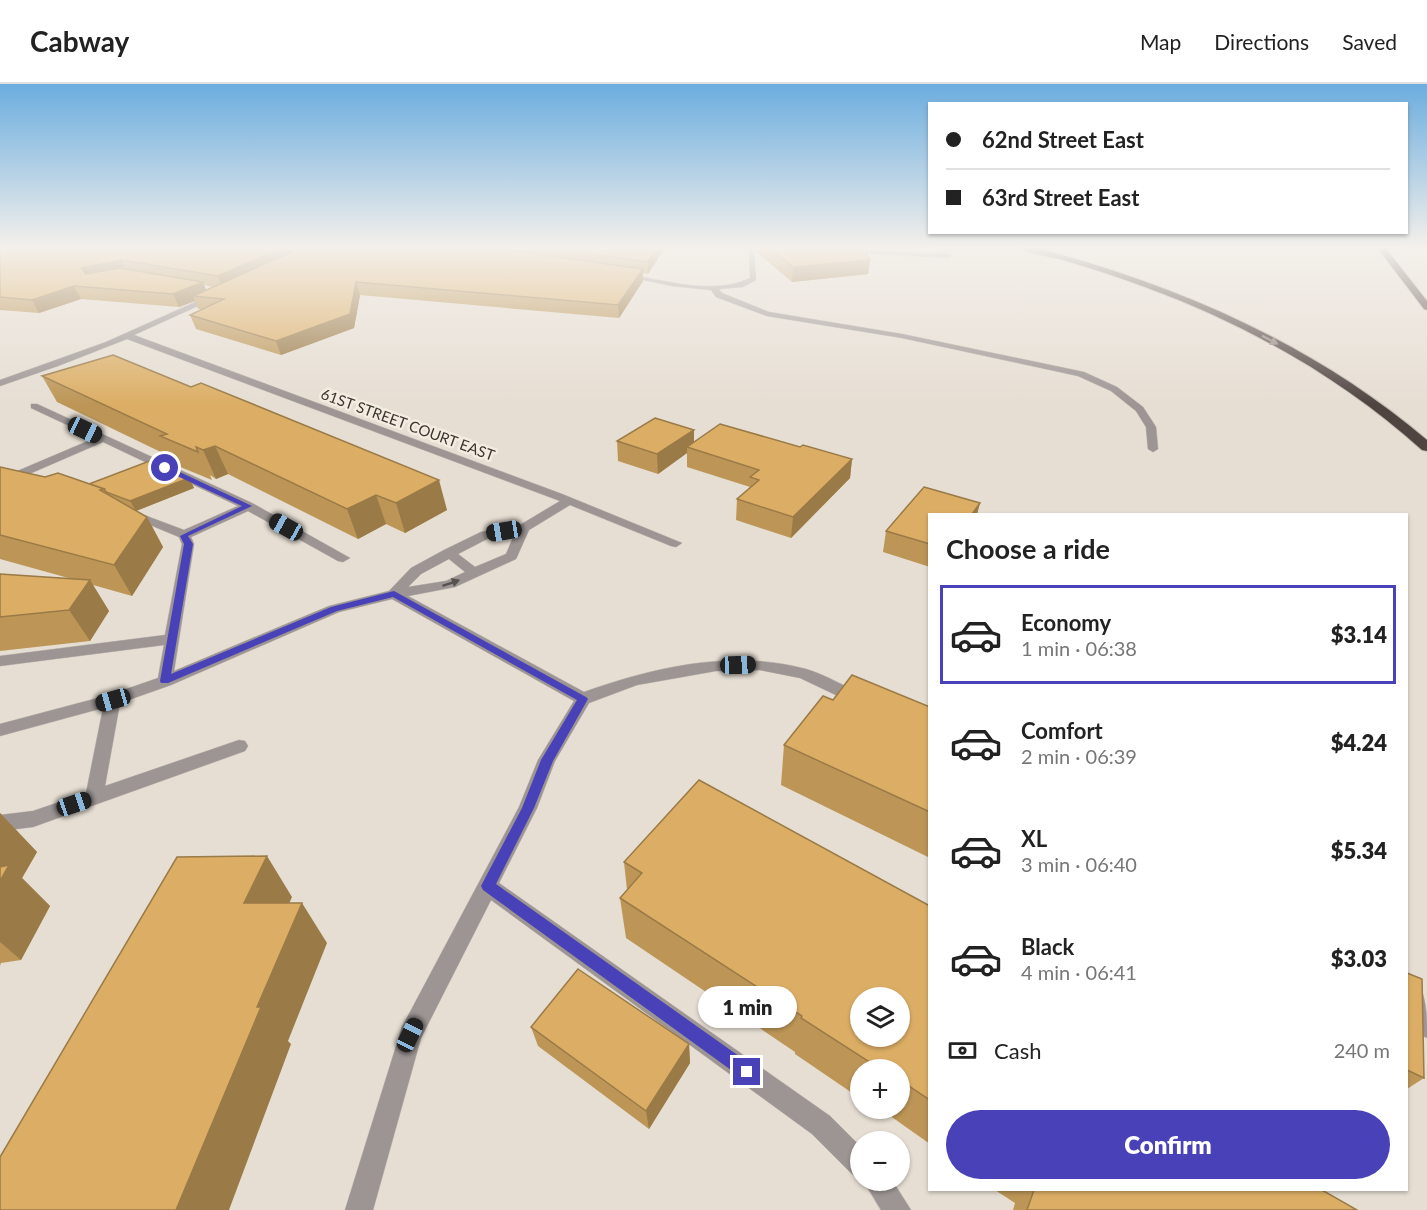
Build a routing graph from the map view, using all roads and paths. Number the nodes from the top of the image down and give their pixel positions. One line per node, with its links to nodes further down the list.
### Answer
1 (211, 299): 4 (street)
2 (728, 299): 9 (street)
3 (1179, 299): 8 (highway, one-way to 8)
4 (128, 336): 5 (street); 13 (street, 61ST STREET COURT EAST)
5 (0, 383)
6 (34, 406): 7 (street)
7 (102, 438): 11 (street); 14 (street)
8 (1427, 447)
9 (1153, 449)
10 (0, 474): 11 (street)
11 (16, 476): 12 (street)
12 (35, 480)
13 (568, 501): 16 (street); 18 (street, 61ST STREET COURT EAST)
14 (248, 506): 17 (street); 20 (street)
15 (122, 512): 17 (street)
16 (524, 528): 19 (street); 21 (street)
17 (184, 536): 23 (street)
18 (676, 543)
19 (449, 553): 21 (street); 22 (street)
20 (343, 558)
21 (474, 573): 22 (street, one-way to 21)
22 (394, 594): 25 (street); 26 (street)
23 (171, 639): 24 (street); 25 (street)
24 (0, 662)
25 (165, 681): 27 (street)
26 (583, 699): 28 (street); 33 (street)
27 (113, 700): 29 (street); 31 (street)
28 (868, 704)
29 (0, 730)
30 (239, 746): 31 (street)
31 (94, 798): 32 (street)
32 (0, 823)
33 (488, 886): 36 (street); 38 (street)
34 (1408, 985): 35 (street)
35 (1427, 1026)
36 (850, 1154)
37 (884, 1191): 39 (street)
38 (359, 1210)
39 (897, 1210)

